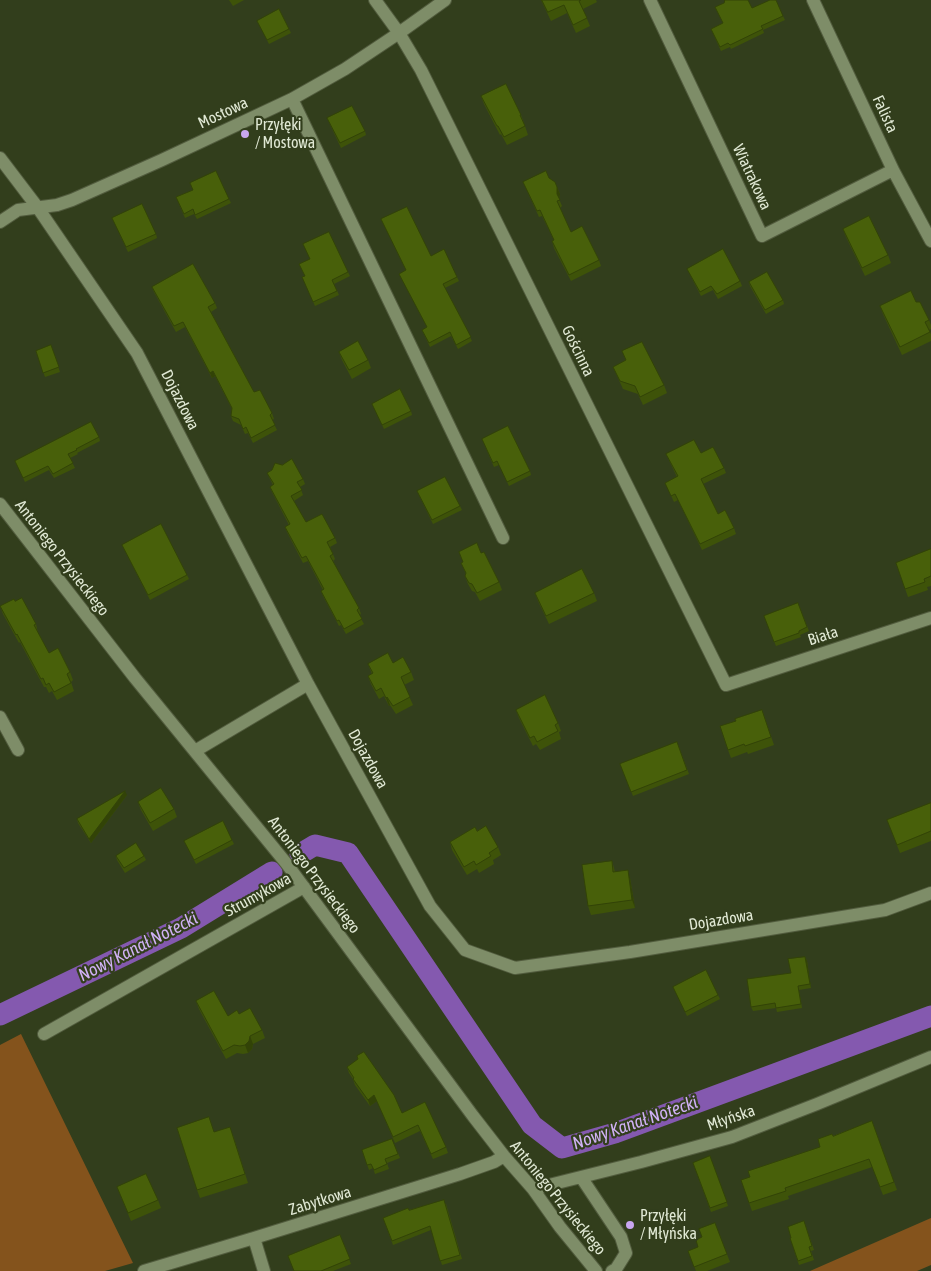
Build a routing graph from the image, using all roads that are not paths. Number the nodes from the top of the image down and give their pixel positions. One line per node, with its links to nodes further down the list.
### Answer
1 (375, 0): 5 (street, Gościnna)
2 (444, 0): 5 (street, Mostowa)
3 (650, 0): 8 (street, Wiatrakowa)
4 (813, 0): 8 (street, Falista)
5 (399, 33): 6 (street, Mostowa); 16 (street, Gościnna)
6 (292, 99): 9 (street, Mostowa); 13 (street)
7 (0, 158): 9 (street, Dojazdowa)
8 (894, 170): 11 (street, Falista)
9 (38, 208): 10 (street, Mostowa); 15 (street, Dojazdowa)
10 (0, 222)
11 (931, 241)
12 (0, 504): 19 (street, Antoniego Przysieckiego)
13 (503, 538)
14 (931, 618): 16 (street, Biała)
15 (308, 684): 19 (street); 21 (street, Dojazdowa)
16 (726, 685)
17 (0, 716): 18 (street)
18 (18, 750)
19 (195, 751): 20 (street, Antoniego Przysieckiego)
20 (304, 888): 22 (street, Strumykowa); 24 (street, Antoniego Przysieckiego)
21 (931, 893)
22 (44, 1034)
23 (931, 1057): 25 (street, Młyńska)
24 (504, 1156): 26 (street, Antoniego Przysieckiego); 27 (street, Zabytkowa)
25 (580, 1177): 26 (street, Młyńska); 31 (street)
26 (534, 1190): 30 (street, Antoniego Przysieckiego)
27 (254, 1238): 28 (street, Zabytkowa); 29 (street)
28 (144, 1271)
29 (264, 1271)
30 (596, 1271)
31 (612, 1271)

